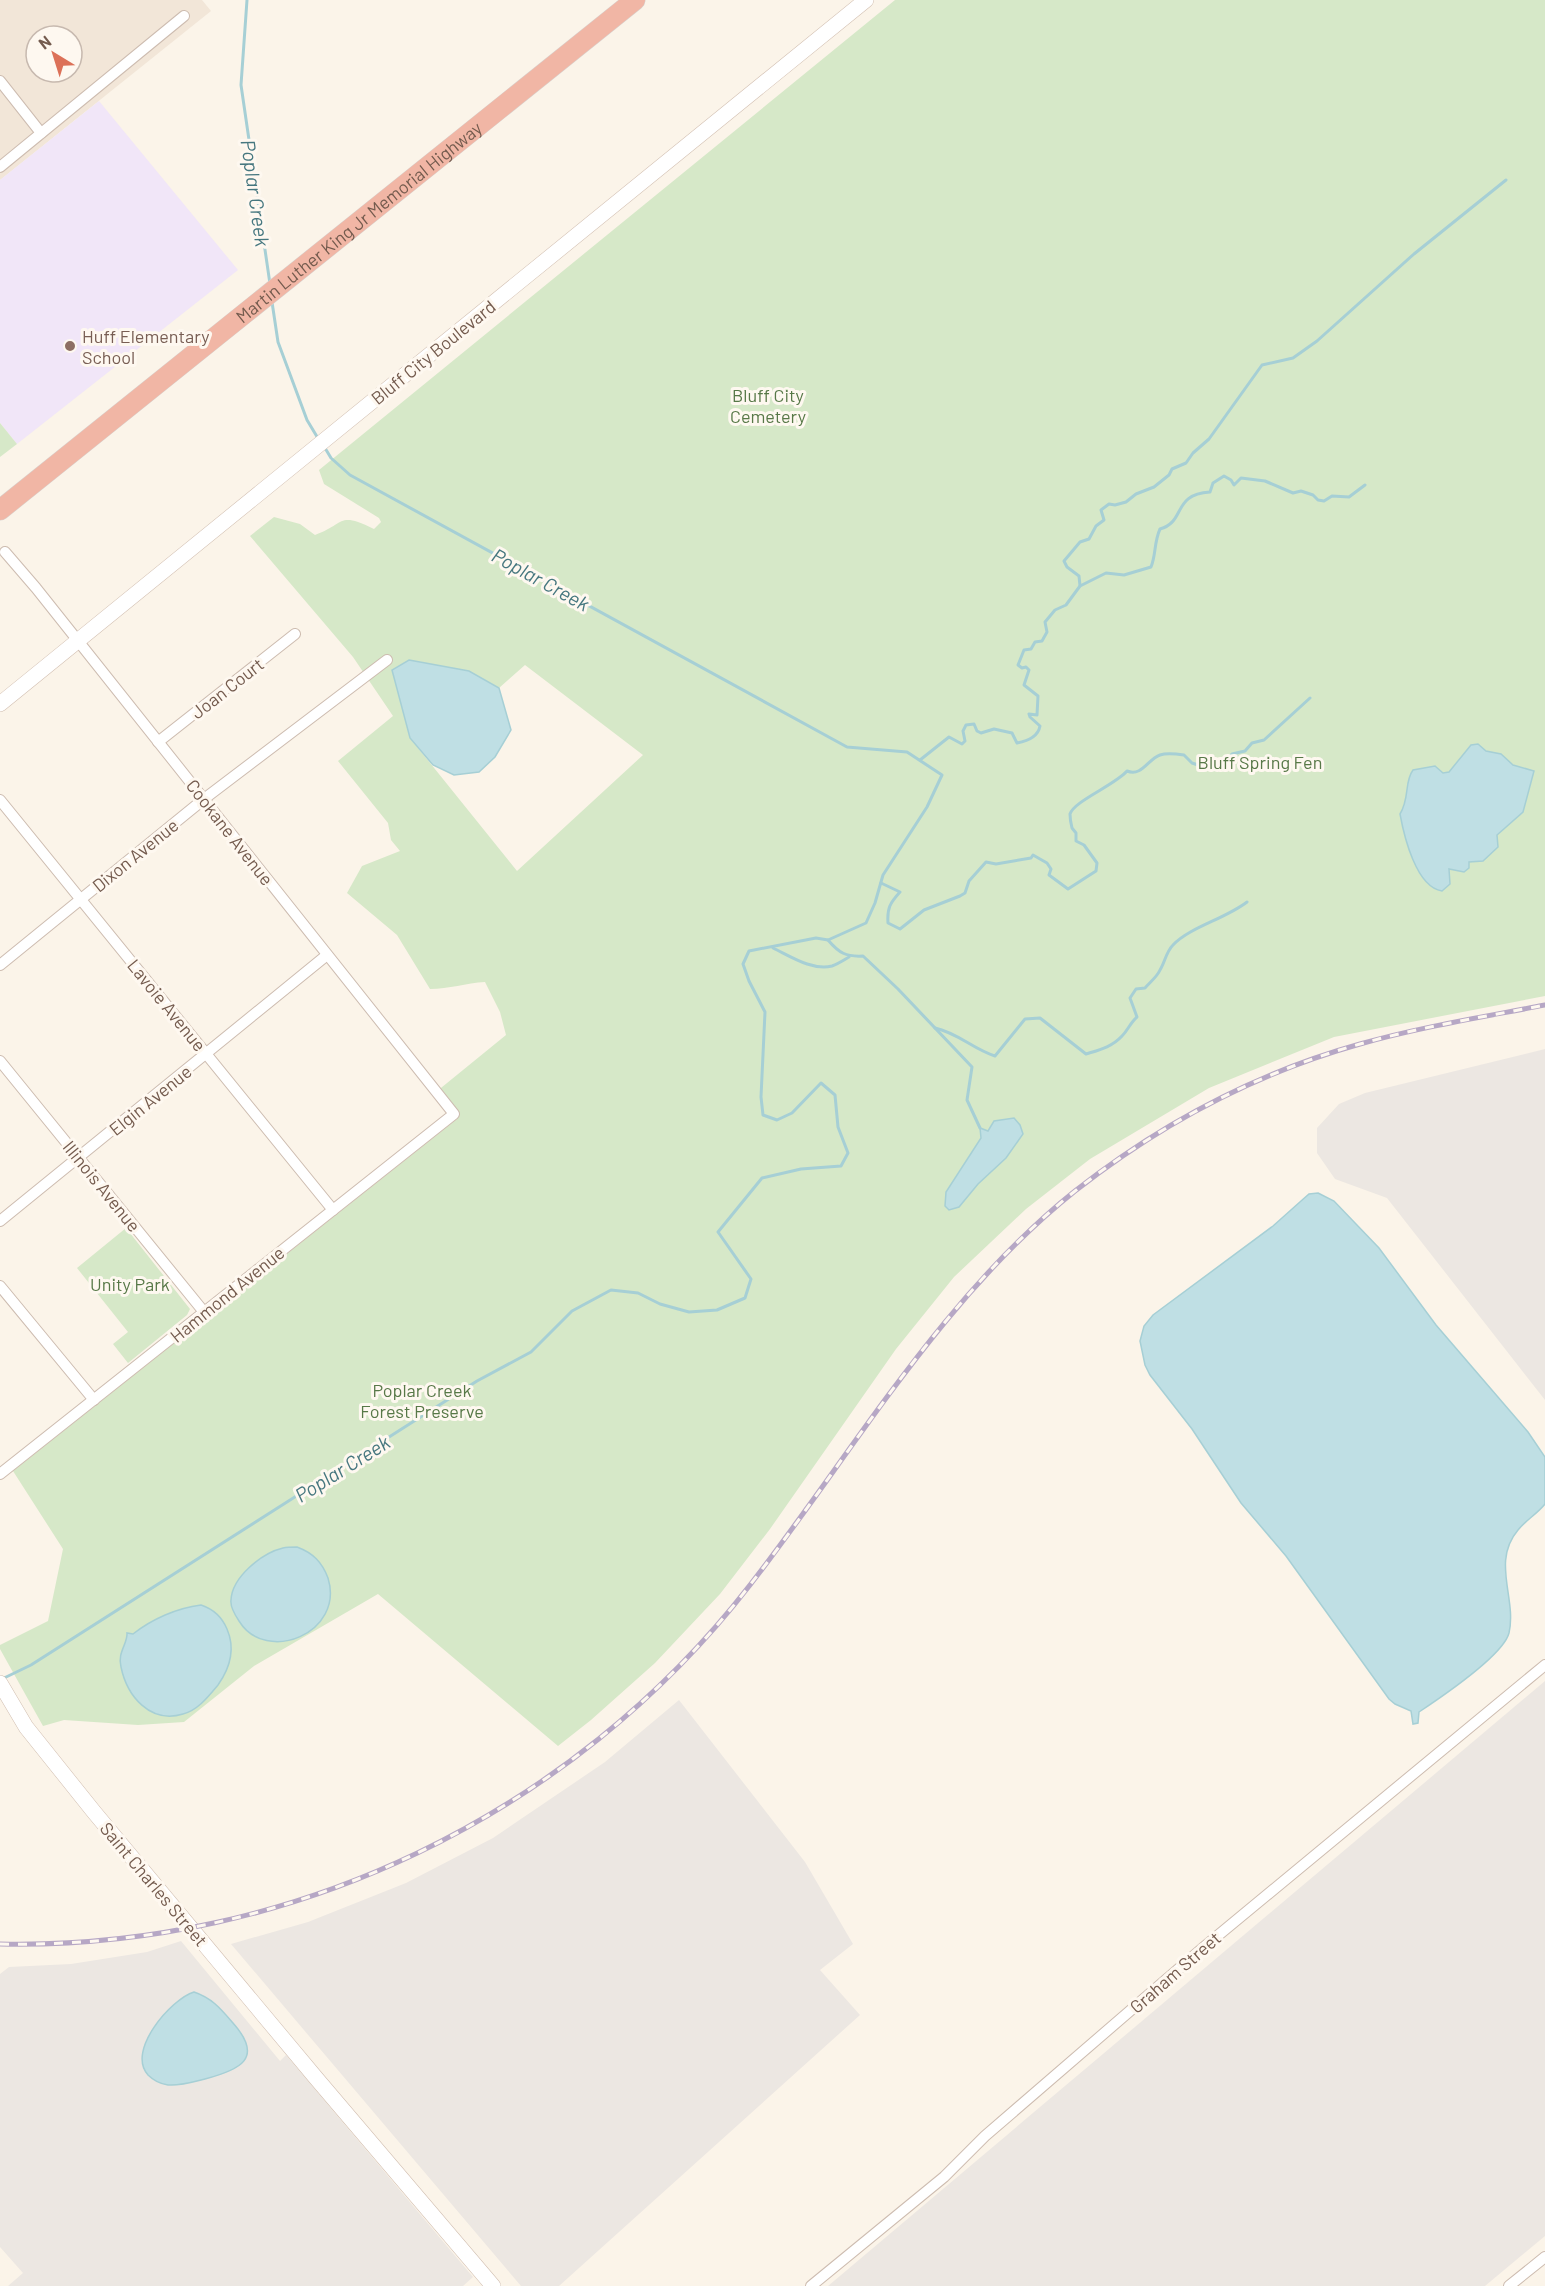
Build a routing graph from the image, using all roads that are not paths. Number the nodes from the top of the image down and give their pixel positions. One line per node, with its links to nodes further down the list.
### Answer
1 (615, 0): 8 (highway, Martin Luther King Jr Memorial Highway)
2 (635, 0): 8 (highway, Martin Luther King Jr Memorial Highway)
3 (866, 0): 14 (street, Bluff City Boulevard)
4 (184, 16): 6 (street)
5 (0, 81): 6 (street)
6 (41, 134): 7 (street)
7 (0, 167)
8 (284, 276): 9 (highway, Martin Luther King Jr Memorial Highway)
9 (253, 300): 10 (highway, Martin Luther King Jr Memorial Highway); 11 (highway, Martin Luther King Jr Memorial Highway)
10 (0, 493)
11 (0, 510)
12 (5, 552): 14 (street, Cookane Avenue)
13 (295, 634): 17 (street, Joan Court)
14 (78, 640): 16 (street, Bluff City Boulevard); 17 (street, Cookane Avenue)
15 (387, 660): 18 (street, Dixon Avenue)
16 (0, 704)
17 (158, 742): 18 (street, Cookane Avenue)
18 (204, 799): 20 (street, Dixon Avenue); 21 (street, Cookane Avenue)
19 (0, 800): 20 (street, Lavoie Avenue)
20 (81, 900): 22 (street, Dixon Avenue); 23 (street, Lavoie Avenue)
21 (327, 955): 23 (street, Elgin Avenue); 25 (street, Cookane Avenue)
22 (0, 965)
23 (207, 1054): 26 (street, Elgin Avenue); 27 (street, Lavoie Avenue)
24 (0, 1060): 26 (street, Illinois Avenue)
25 (454, 1114): 27 (street, Hammond Avenue)
26 (78, 1157): 28 (street, Elgin Avenue); 30 (street, Illinois Avenue)
27 (333, 1210): 30 (street, Hammond Avenue)
28 (0, 1221)
29 (0, 1286): 31 (street)
30 (204, 1312): 31 (street, Hammond Avenue)
31 (94, 1400): 32 (street, Hammond Avenue)
32 (0, 1474)
33 (1545, 1665): 37 (street, Graham Street)
34 (0, 1683): 36 (street, Saint Charles Street)
35 (1545, 2257): 38 (street)
36 (494, 2286)
37 (811, 2286)
38 (1509, 2286)

